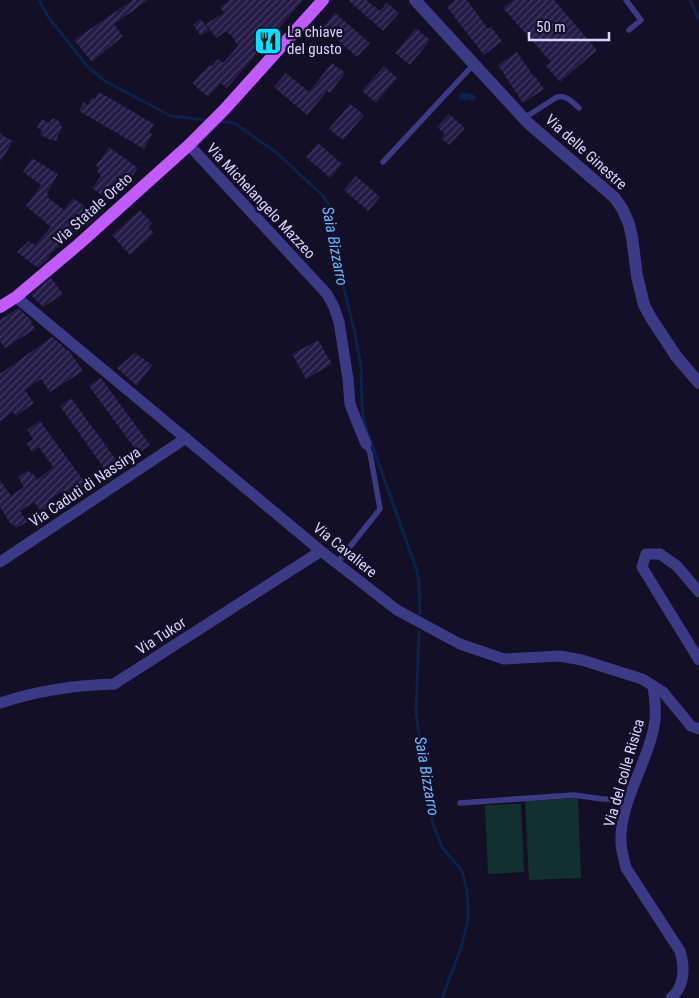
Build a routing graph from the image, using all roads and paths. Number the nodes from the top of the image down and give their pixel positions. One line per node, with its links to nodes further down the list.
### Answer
1 (323, 0): 8 (main road, Via Statale Oreto)
2 (415, 0): 5 (street, Via delle Ginestre)
3 (626, 0): 4 (lane)
4 (629, 30)
5 (474, 64): 7 (street, Via delle Ginestre); 9 (lane)
6 (579, 108): 7 (lane)
7 (524, 118): 12 (street, Via delle Ginestre)
8 (188, 145): 10 (main road, Via Statale Oreto); 14 (street, Via Michelangelo Mazzeo)
9 (384, 162)
10 (16, 297): 11 (main road, Via Statale Oreto); 13 (street, Via Cavaliere)
11 (0, 308)
12 (699, 383)
13 (186, 438): 15 (street, Via Cavaliere); 16 (street, Via Caduti di Nassirya)
14 (366, 444): 17 (lane)
15 (321, 551): 17 (street, Via Cavaliere); 21 (street, Via Tukor)
16 (0, 562)
17 (337, 564): 20 (street, Via Cavaliere)
18 (699, 592): 19 (street)
19 (699, 660)
20 (653, 686): 22 (street, Via Cavaliere); 23 (street, Via del colle Risica)
21 (0, 703)
22 (699, 729)
23 (630, 800): 24 (lane); 25 (street, Via del colle Risica)
24 (460, 802)
25 (670, 998)

